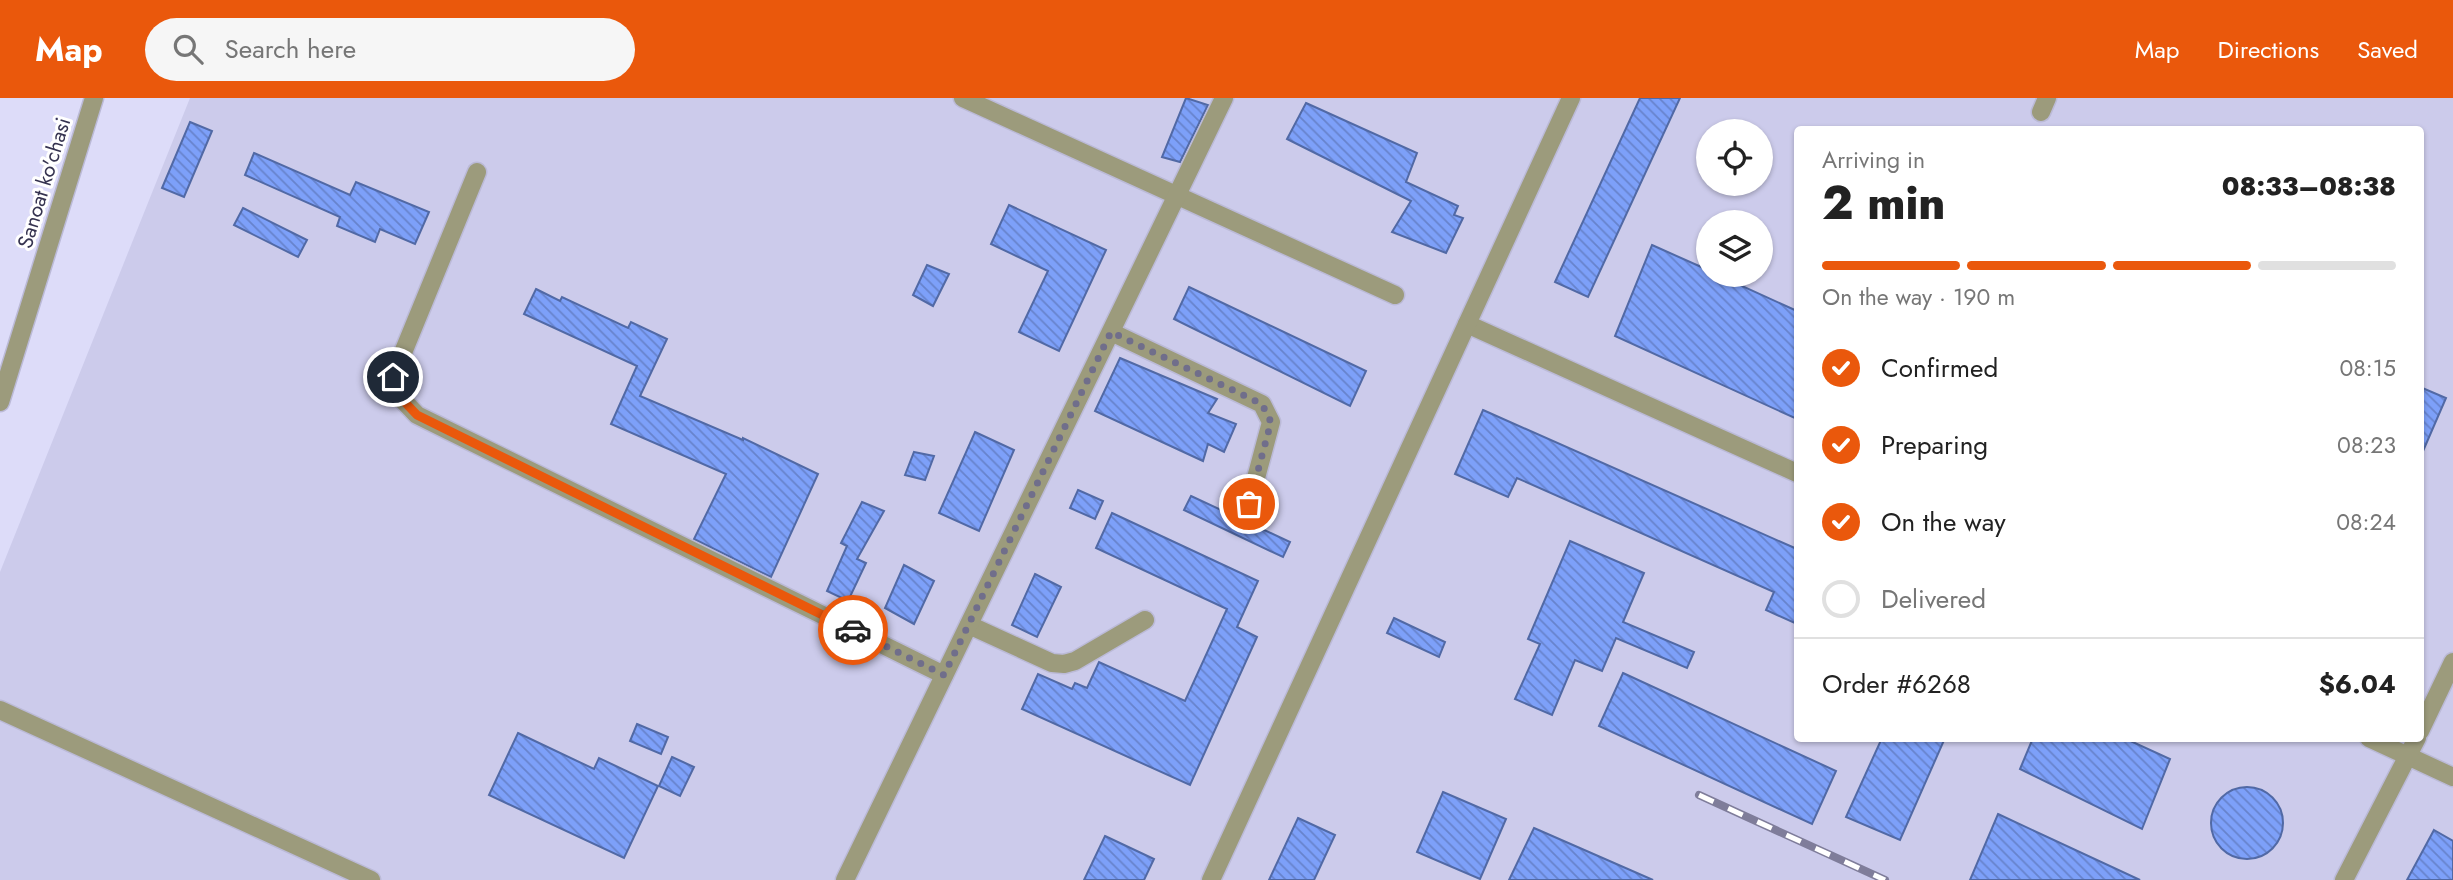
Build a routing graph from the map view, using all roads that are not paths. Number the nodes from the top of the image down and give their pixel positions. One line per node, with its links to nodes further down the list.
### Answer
1 (94, 98): 10 (street, Sanoat ko'chasi)
2 (1224, 98): 6 (street)
3 (1572, 98): 8 (street)
4 (971, 100): 6 (street)
5 (477, 172): 16 (street)
6 (1178, 195): 7 (street); 9 (street)
7 (1395, 295)
8 (1467, 324): 11 (street); 25 (street)
9 (1111, 332): 12 (street); 14 (street)
10 (0, 402)
11 (1794, 473)
12 (1249, 504)
13 (1145, 620): 14 (street)
14 (969, 625): 16 (street)
15 (2453, 662): 18 (street)
16 (944, 675): 24 (street)
17 (0, 710): 23 (street)
18 (2424, 723)
19 (2377, 742): 21 (street)
20 (2415, 742): 21 (street)
21 (2408, 757): 22 (street); 26 (street)
22 (2453, 777)
23 (371, 880)
24 (845, 880)
25 (1211, 880)
26 (2344, 880)

